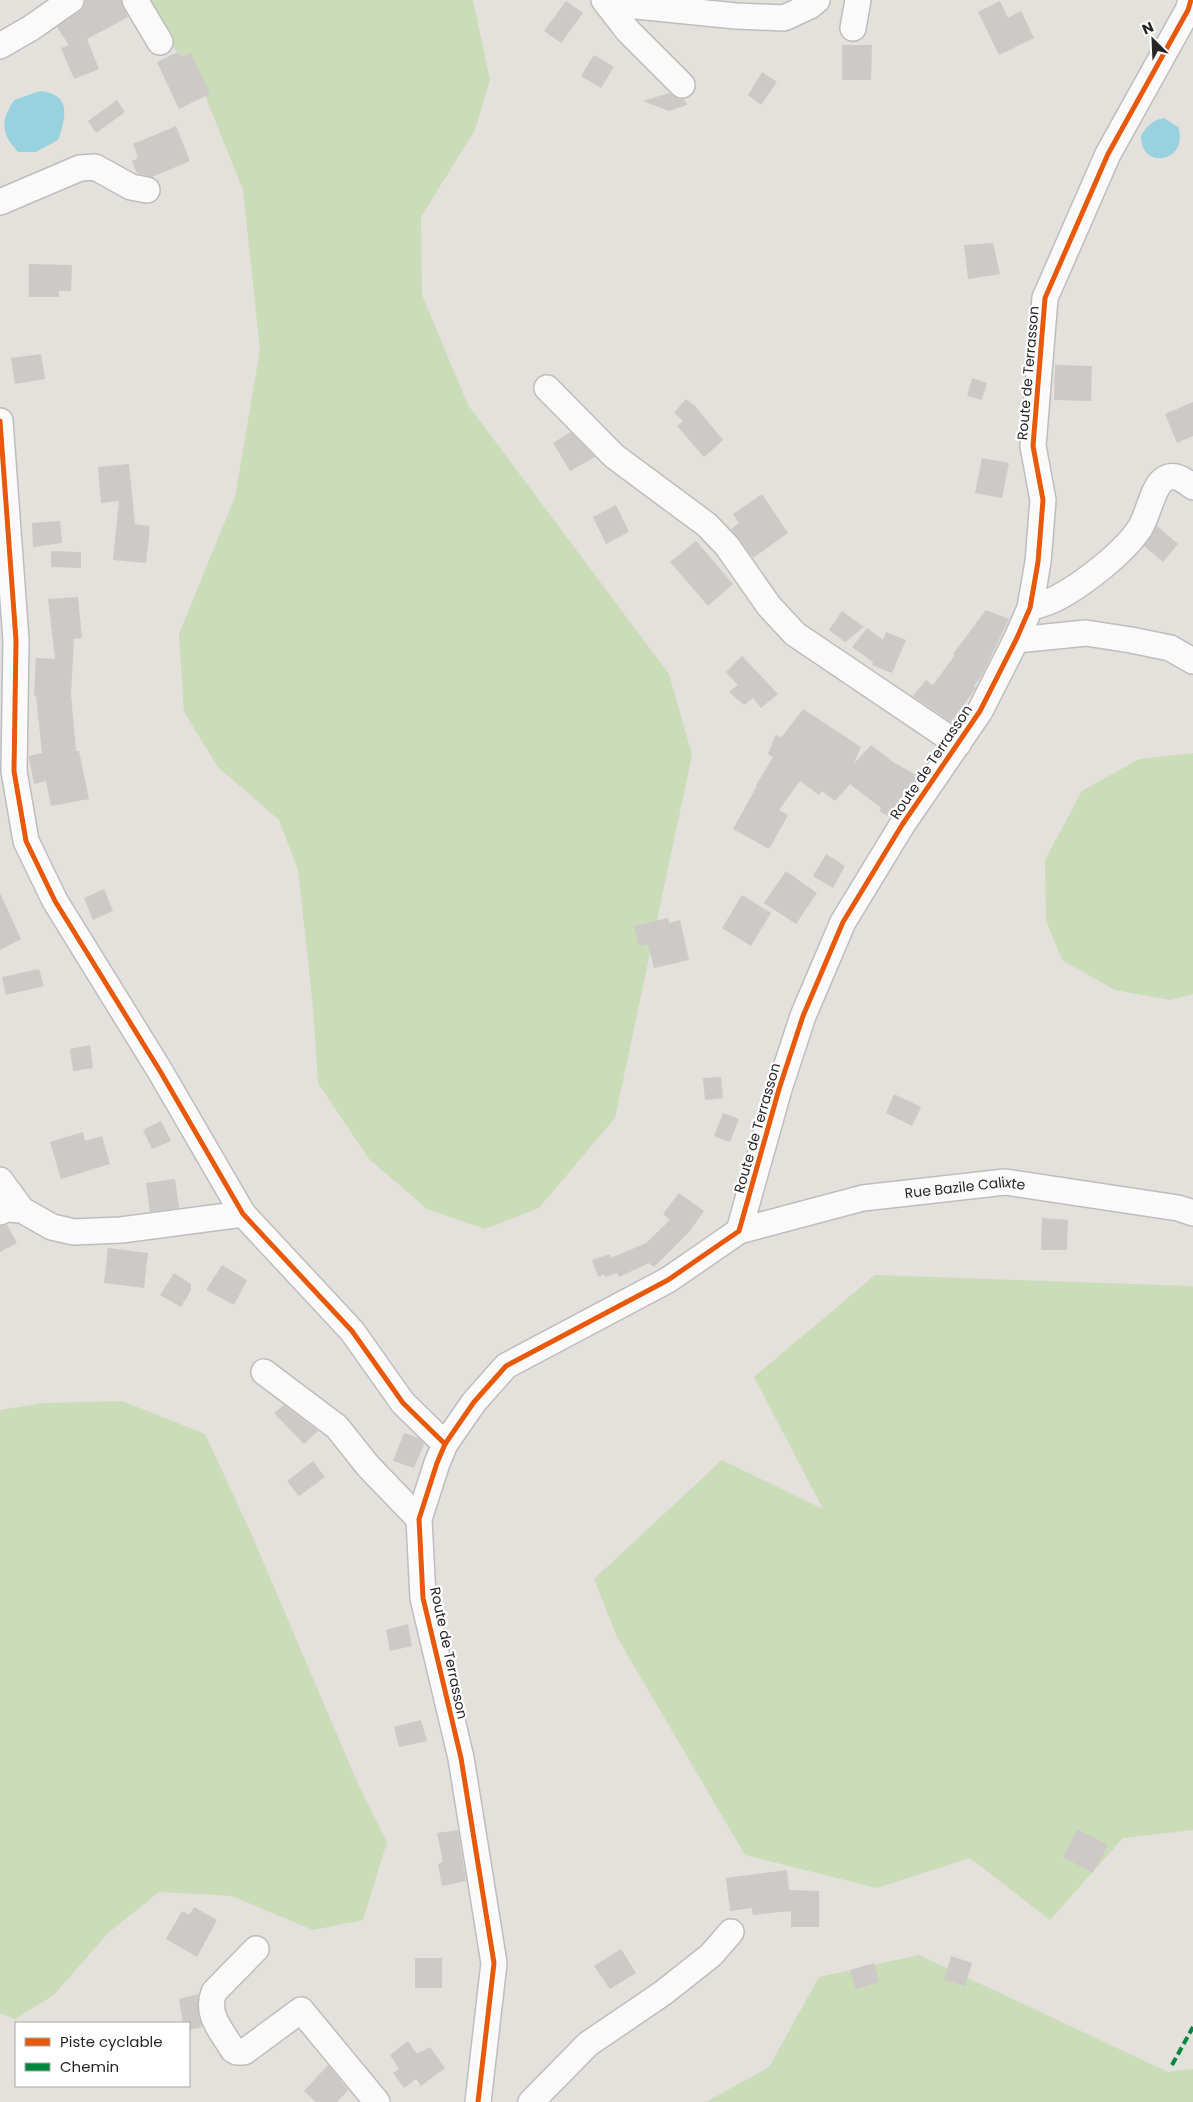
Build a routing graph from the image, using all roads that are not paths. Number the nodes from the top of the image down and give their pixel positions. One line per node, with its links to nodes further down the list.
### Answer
1 (71, 0): 9 (street)
2 (134, 0): 8 (street)
3 (817, 0): 6 (street)
4 (858, 0): 7 (street)
5 (1191, 0): 16 (street, Route de Terrasson)
6 (605, 2): 10 (street)
7 (853, 28)
8 (160, 42)
9 (0, 46)
10 (682, 85)
11 (147, 190): 12 (street)
12 (0, 202)
13 (547, 388): 19 (street)
14 (0, 421): 23 (street)
15 (1193, 487): 16 (street)
16 (1030, 608): 17 (street, Route de Terrasson)
17 (1016, 640): 18 (street); 19 (street, Route de Terrasson)
18 (1193, 661)
19 (958, 744): 24 (street, Route de Terrasson)
20 (0, 1180): 21 (street)
21 (11, 1211): 23 (street)
22 (1193, 1213): 24 (street, Rue Bazile Calixte)
23 (243, 1214): 26 (street)
24 (739, 1231): 26 (street, Route de Terrasson)
25 (264, 1372): 27 (street)
26 (445, 1444): 27 (street, Route de Terrasson)
27 (419, 1518): 31 (street, Route de Terrasson)
28 (731, 1932): 32 (street)
29 (256, 1949): 30 (street)
30 (377, 2102)
31 (478, 2102)
32 (531, 2102)

